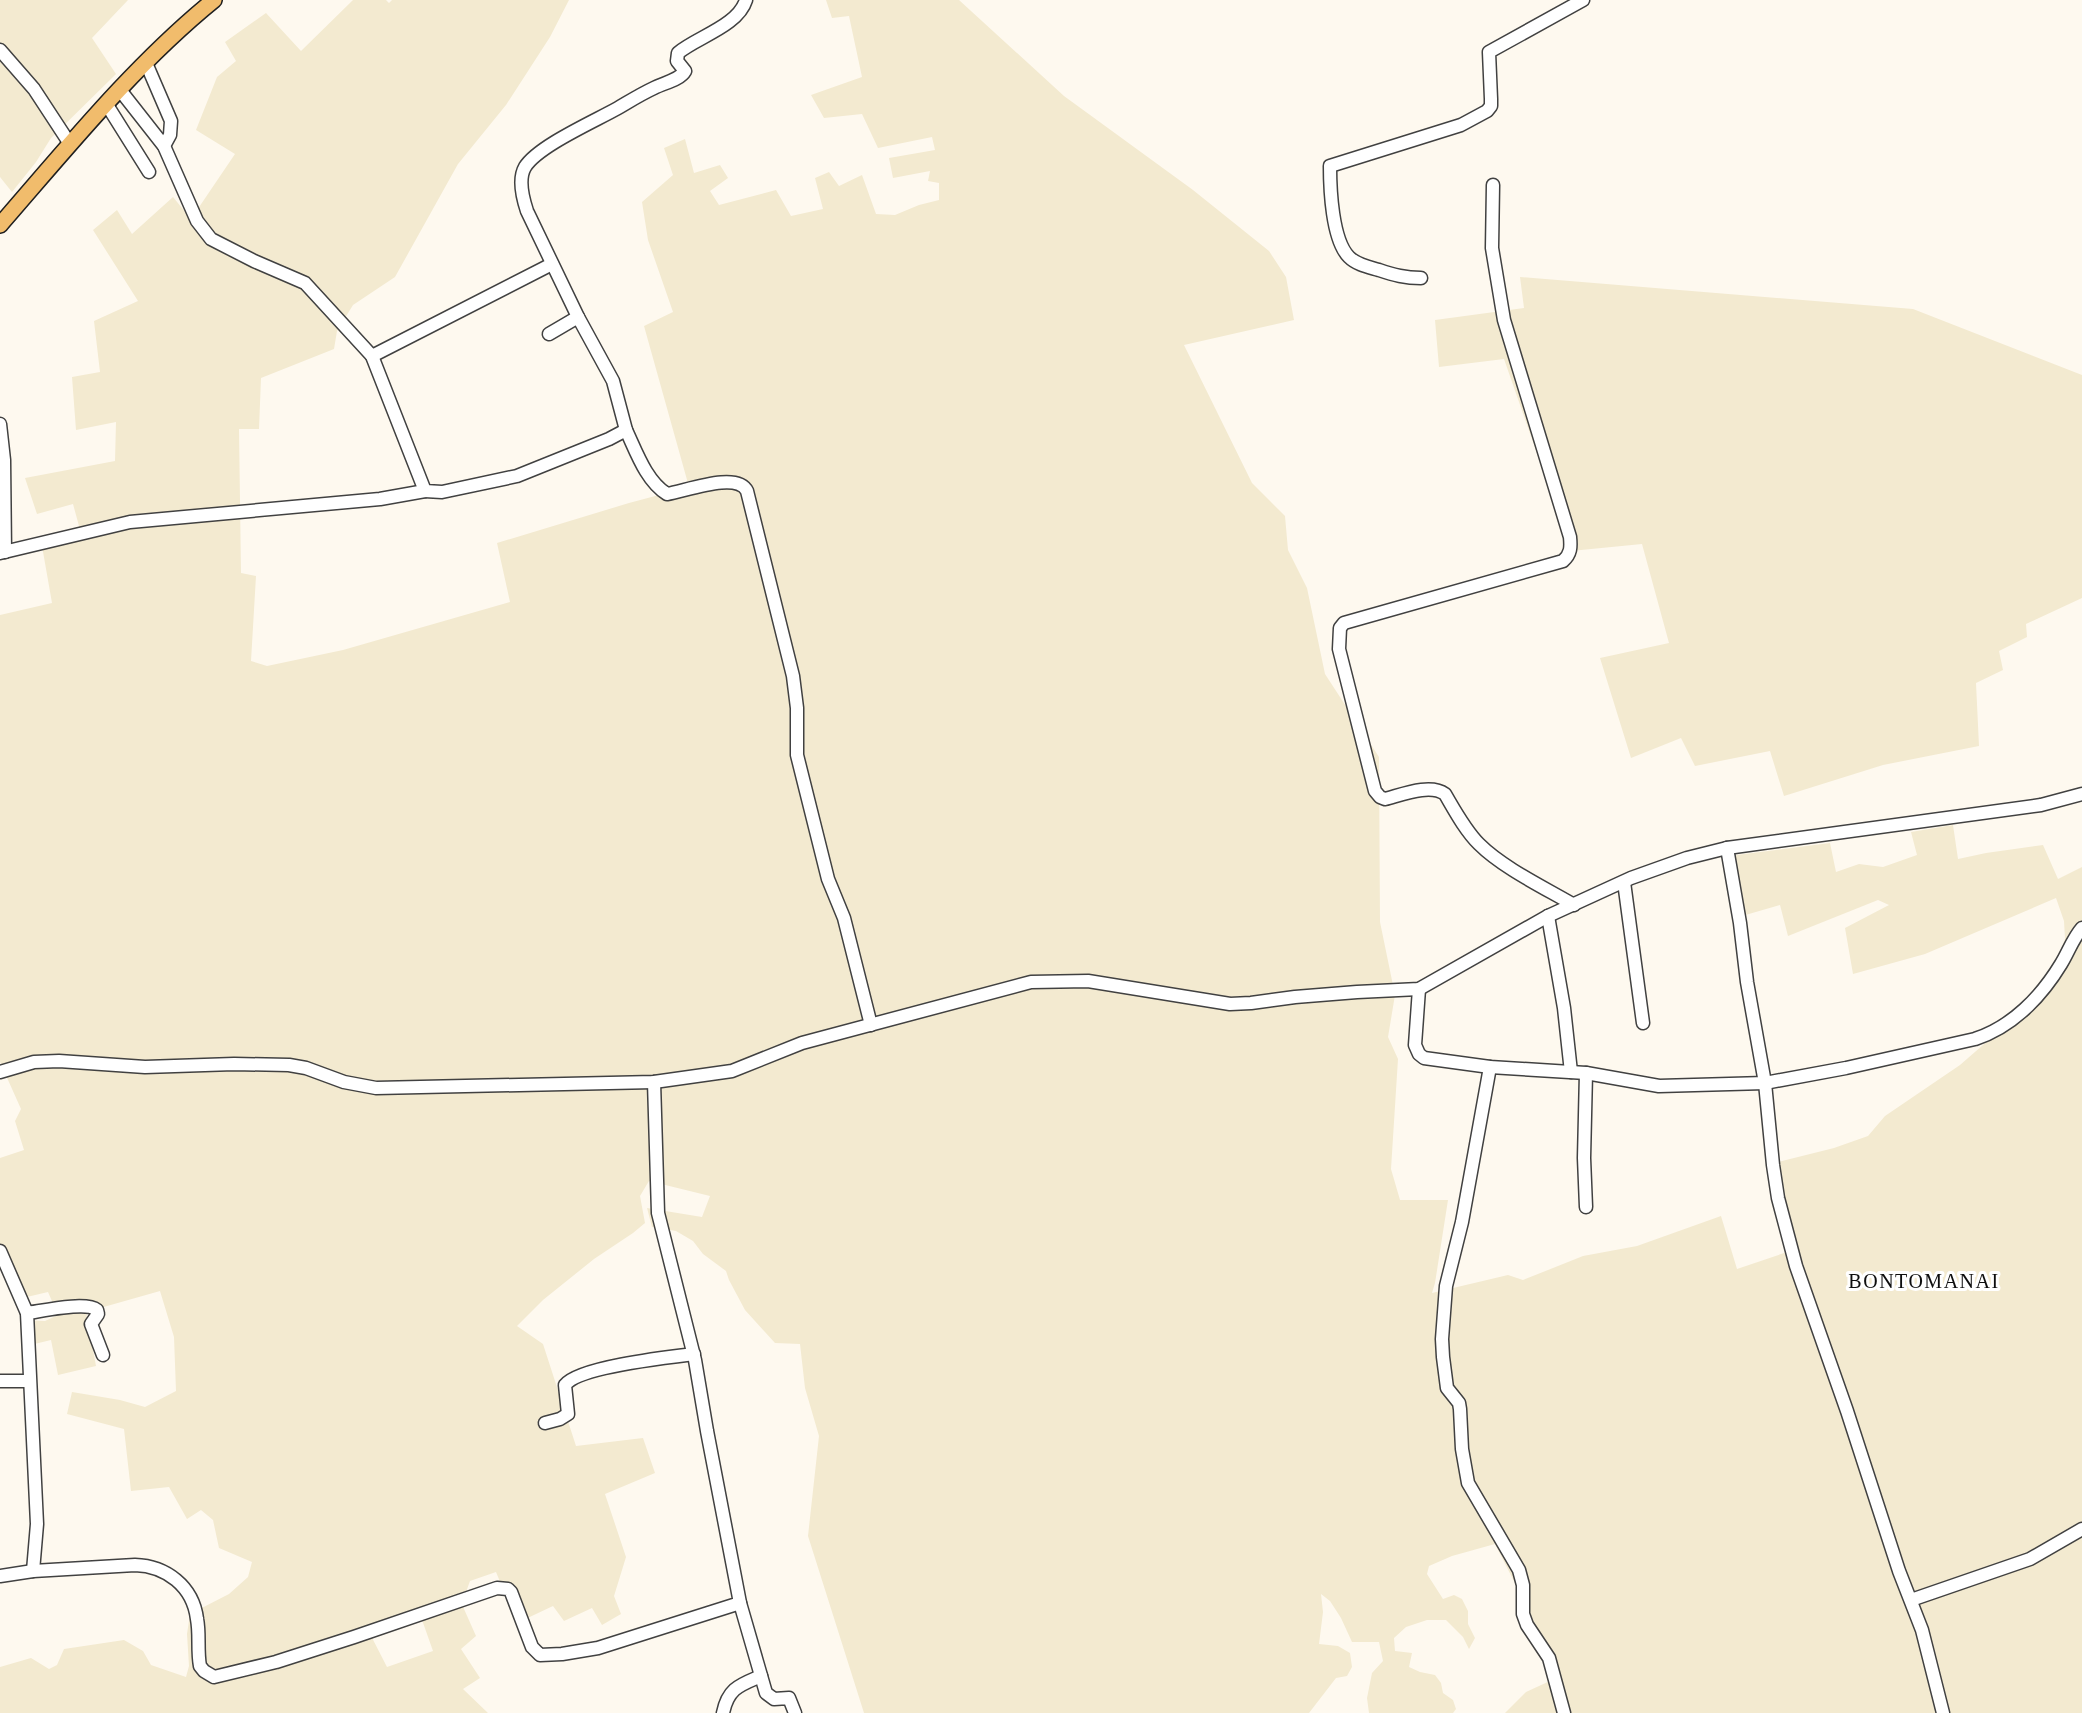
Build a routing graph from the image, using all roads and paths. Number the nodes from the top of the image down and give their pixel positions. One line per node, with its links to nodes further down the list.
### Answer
1 (214, 0): 5 (main road)
2 (746, 0): 13 (street)
3 (1583, 0): 14 (street)
4 (0, 50): 8 (street)
5 (146, 63): 6 (main road); 9 (street)
6 (120, 90): 7 (main road); 9 (street)
7 (107, 105): 8 (main road); 10 (street)
8 (70, 144): 12 (main road)
9 (164, 146): 17 (street)
10 (149, 172)
11 (1493, 185): 25 (street)
12 (0, 225)
13 (552, 264): 15 (street); 17 (street)
14 (1421, 278)
15 (578, 317): 16 (street); 19 (street)
16 (549, 334)
17 (372, 356): 20 (street)
18 (0, 424): 21 (street)
19 (626, 429): 20 (street); 30 (street)
20 (426, 491): 21 (street)
21 (3, 552)
22 (2082, 794): 23 (street)
23 (1726, 848): 24 (street); 36 (street)
24 (1624, 882): 25 (street); 29 (street)
25 (1574, 905): 26 (street)
26 (1548, 916): 28 (street); 33 (street)
27 (2082, 928): 36 (street)
28 (1419, 989): 30 (street); 31 (street)
29 (1643, 1023)
30 (871, 1025): 35 (street)
31 (1490, 1067): 33 (street); 53 (street)
32 (0, 1072): 35 (street)
33 (1571, 1072): 34 (street)
34 (1586, 1073): 36 (street); 37 (street)
35 (654, 1082): 41 (street)
36 (1765, 1083): 48 (street)
37 (1586, 1208)
38 (0, 1251): 39 (street)
39 (27, 1313): 40 (street); 43 (street)
40 (103, 1354)
41 (694, 1354): 44 (street); 49 (street)
42 (0, 1381): 43 (street)
43 (30, 1381): 46 (street)
44 (545, 1423)
45 (2082, 1529): 48 (street)
46 (33, 1571): 47 (street); 49 (street)
47 (0, 1576)
48 (1911, 1600): 54 (street)
49 (740, 1603): 50 (street)
50 (761, 1676): 51 (street); 52 (street)
51 (723, 1713)
52 (795, 1713)
53 (1564, 1713)
54 (1943, 1713)

